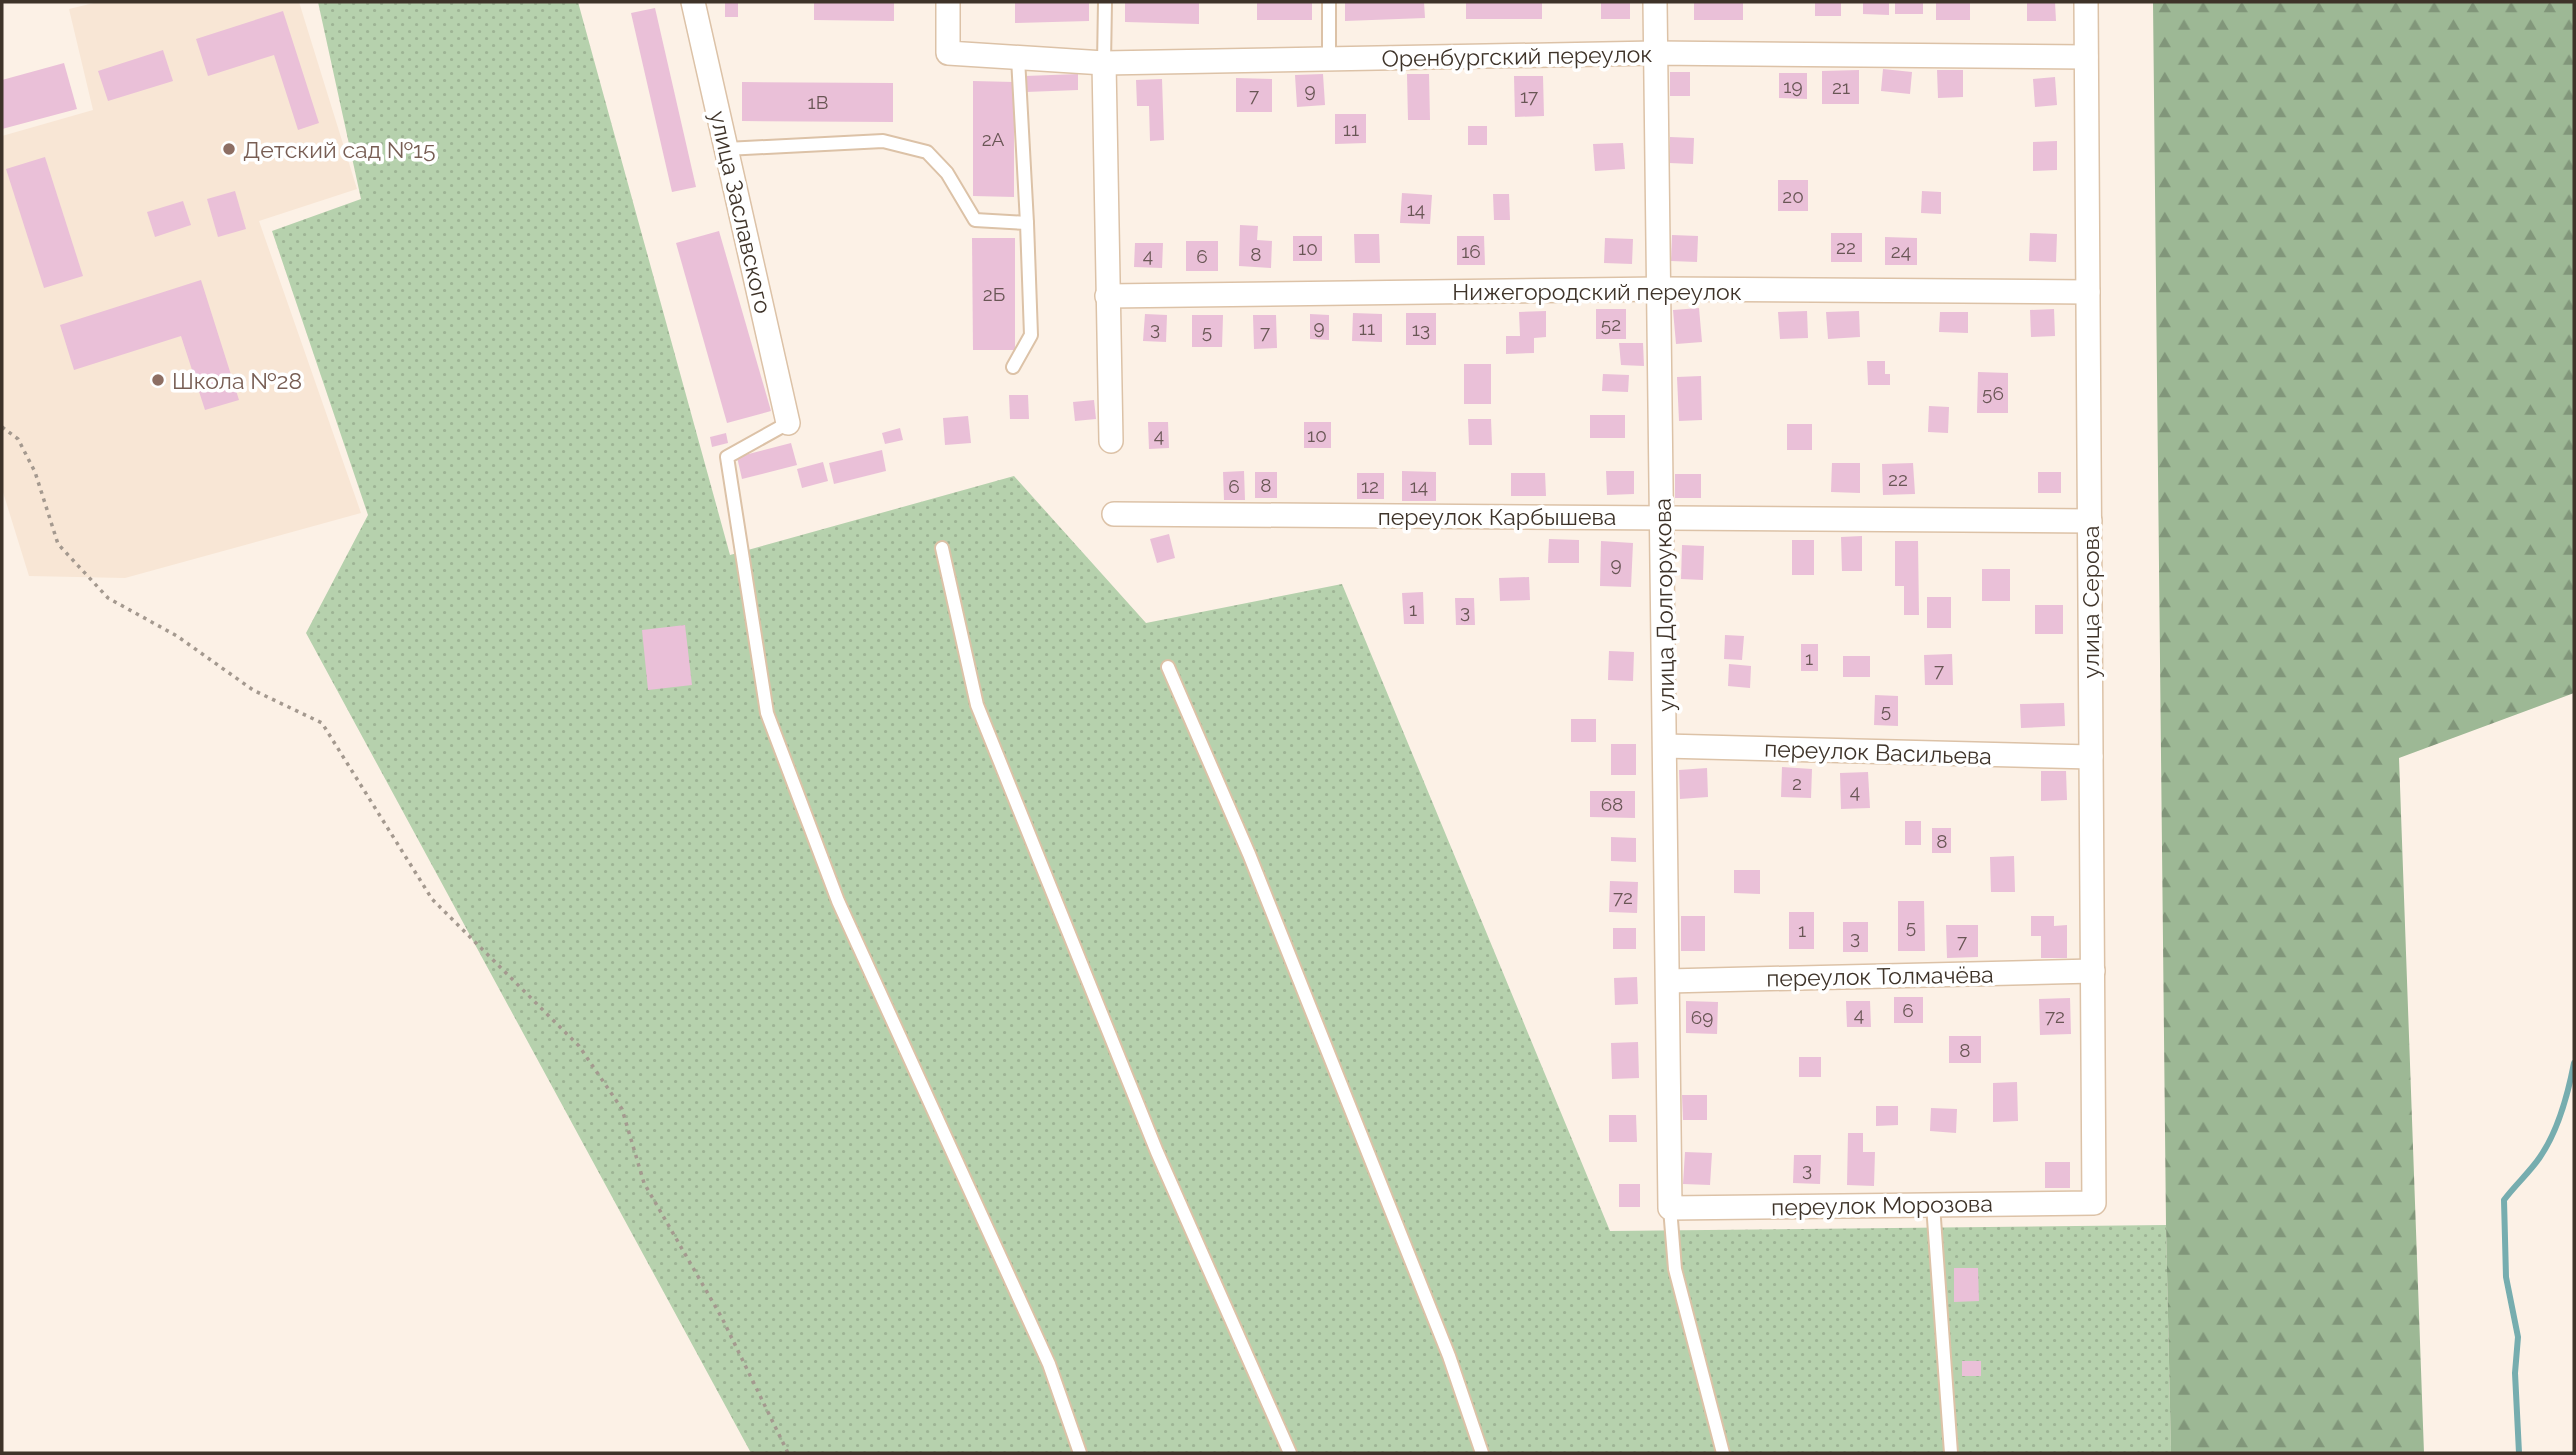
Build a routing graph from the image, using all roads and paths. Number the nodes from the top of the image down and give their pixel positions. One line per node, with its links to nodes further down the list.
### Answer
1 (693, 2): 12 (street, улица Заславского)
2 (948, 2): 9 (street, Оренбургский переулок)
3 (1105, 2): 11 (lane)
4 (1329, 2): 10 (lane)
5 (1656, 2): 7 (street, улица Долгорукова)
6 (2086, 2): 8 (street, улица Серова)
7 (1655, 53): 8 (street, Оренбургский переулок); 10 (street, Оренбургский переулок); 14 (street, улица Долгорукова)
8 (2086, 57): 15 (street, улица Серова)
9 (1018, 58): 11 (street, Оренбургский переулок); 13 (lane)
10 (1329, 59): 11 (street, Оренбургский переулок)
11 (1104, 63): 16 (street)
12 (726, 149): 13 (lane); 18 (street, улица Заславского)
13 (1027, 223): 17 (lane)
14 (1660, 289): 15 (street, Нижегородский переулок); 16 (street, Нижегородский переулок); 22 (street, улица Долгорукова)
15 (2088, 292): 23 (street, улица Серова)
16 (1107, 296): 20 (street)
17 (1013, 367)
18 (788, 423): 34 (lane)
19 (2, 427): 33 (path)
20 (1111, 441)
21 (1114, 514): 22 (street, переулок Карбышева)
22 (1663, 516): 23 (street, переулок Карбышева); 26 (street, улица Долгорукова)
23 (2090, 521): 27 (street, улица Серова)
24 (942, 548): 35 (lane)
25 (1168, 667): 36 (lane)
26 (1665, 746): 27 (street, переулок Васильева); 29 (street, улица Долгорукова)
27 (2091, 757): 28 (street, улица Серова)
28 (2093, 971): 29 (street, переулок Толмачёва); 30 (street, улица Серова)
29 (1668, 981): 32 (street, улица Долгорукова)
30 (2094, 1203): 31 (street, переулок Морозова)
31 (1933, 1205): 32 (street, переулок Морозова); 38 (lane)
32 (1670, 1208): 37 (lane)
33 (788, 1453)
34 (1080, 1453)
35 (1290, 1453)
36 (1482, 1453)
37 (1723, 1453)
38 (1951, 1453)

